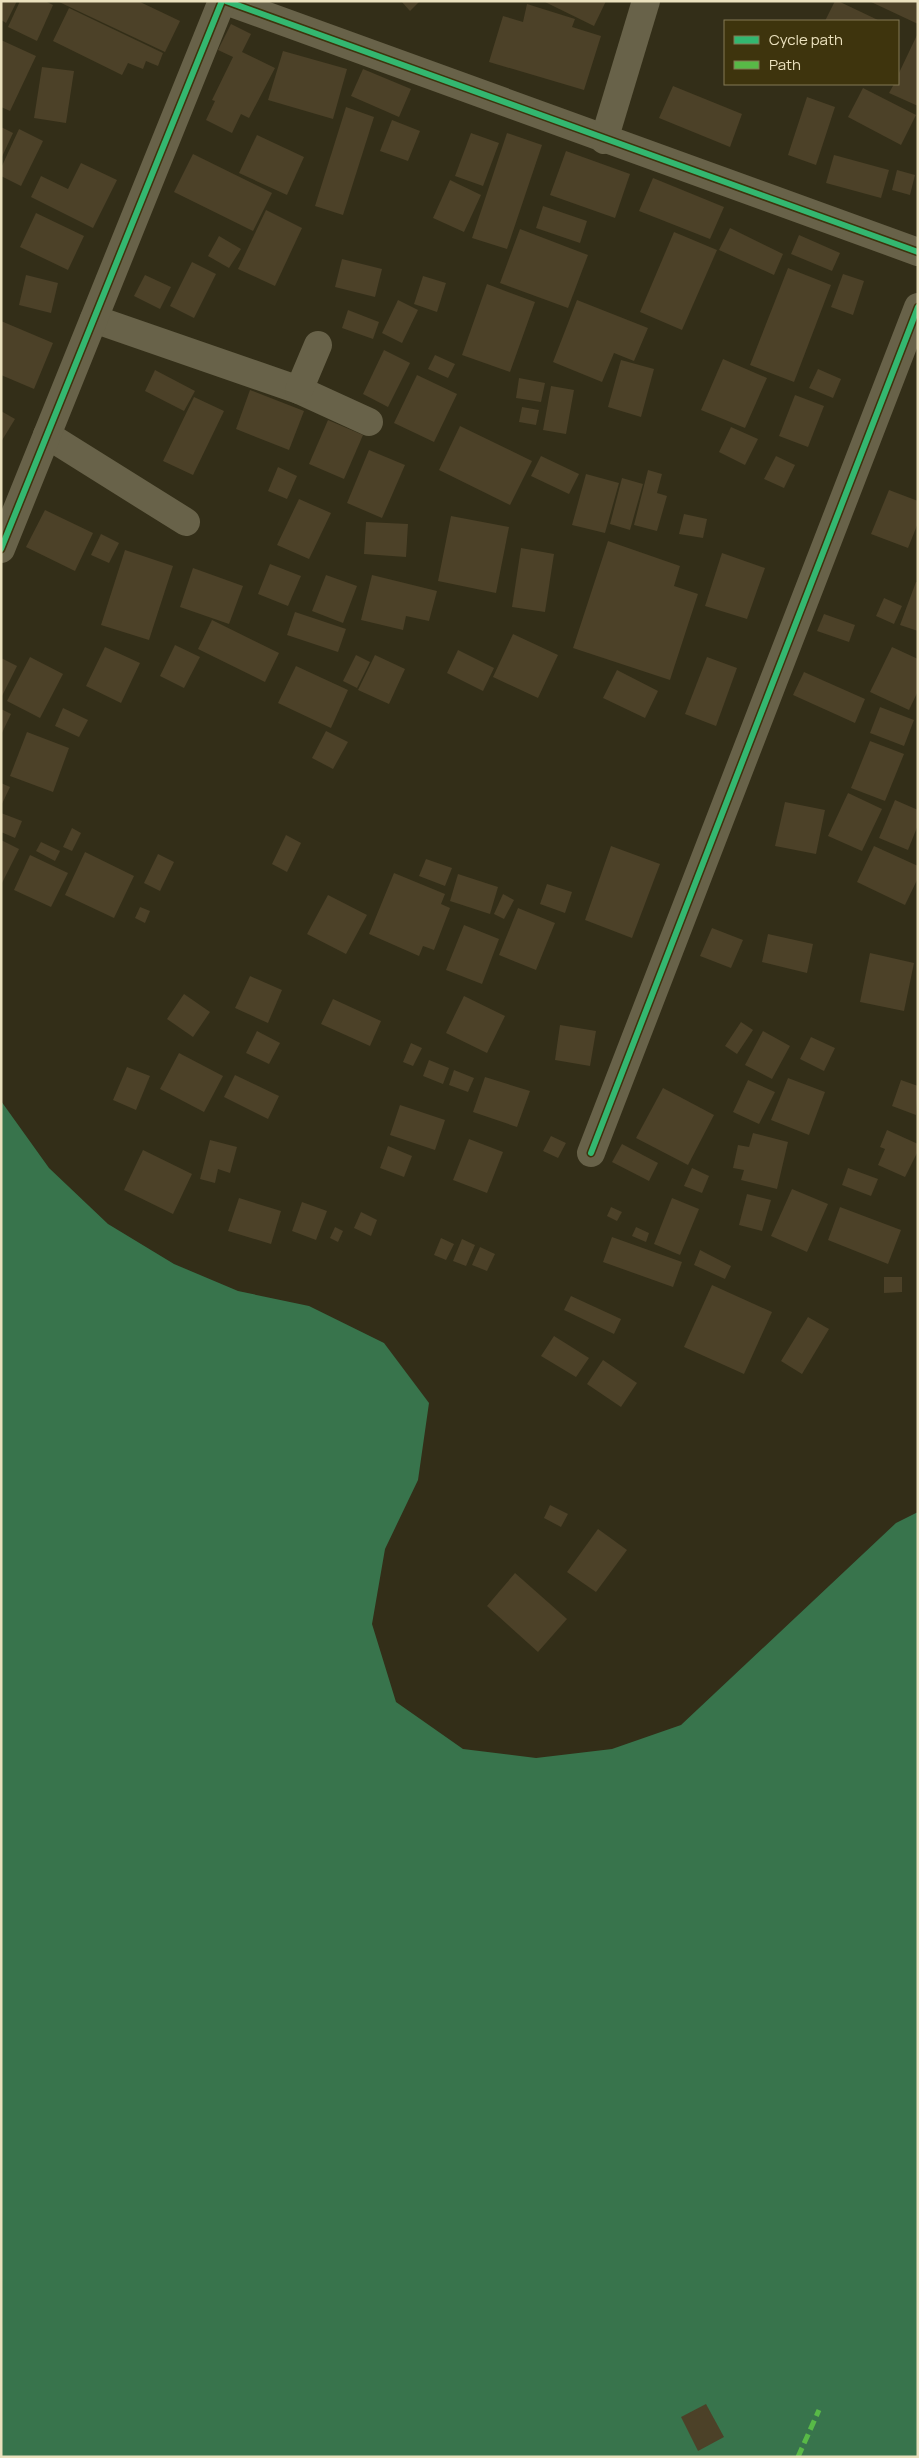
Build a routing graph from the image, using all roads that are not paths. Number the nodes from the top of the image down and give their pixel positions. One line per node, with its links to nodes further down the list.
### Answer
1 (224, 1): 3 (street); 6 (street)
2 (646, 1): 3 (street)
3 (604, 140): 4 (street)
4 (918, 252)
5 (918, 307): 13 (street)
6 (94, 319): 8 (street); 10 (street)
7 (318, 345): 8 (street)
8 (299, 390): 9 (street)
9 (369, 422)
10 (48, 435): 11 (street); 12 (street)
11 (186, 522)
12 (1, 549)
13 (591, 1153)

